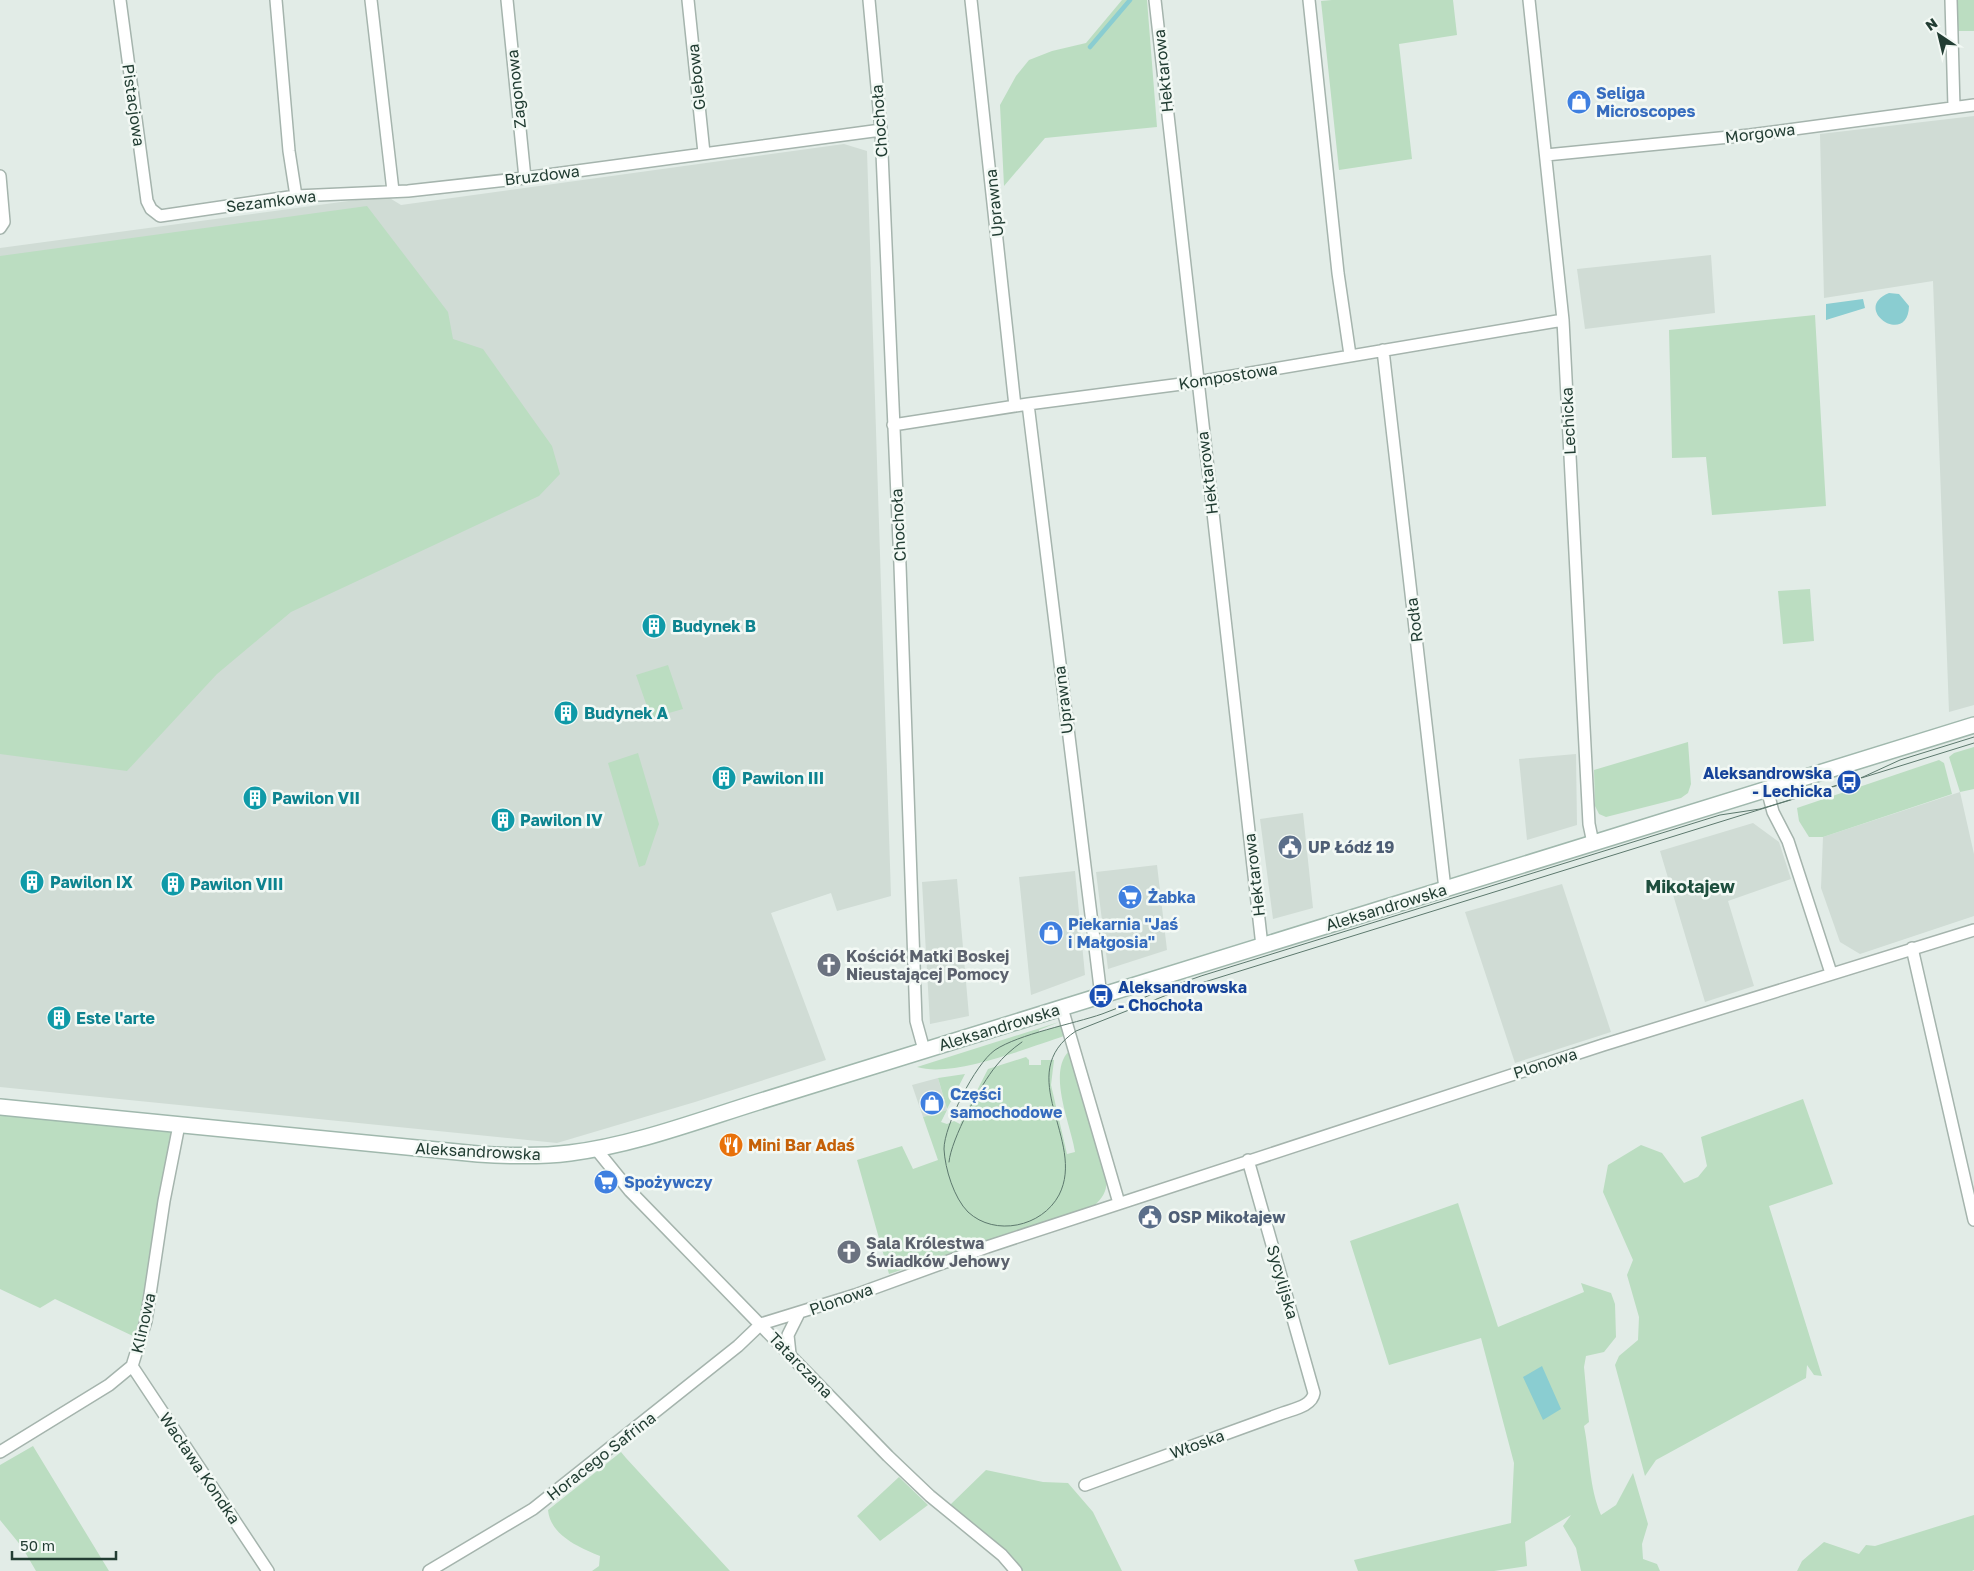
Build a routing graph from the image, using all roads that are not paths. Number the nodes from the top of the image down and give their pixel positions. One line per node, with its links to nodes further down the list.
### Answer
1 (120, 0): 21 (street, Pistacjowa)
2 (276, 0): 20 (street)
3 (371, 0): 19 (street)
4 (507, 0): 18 (street, Zagonowa)
5 (688, 0): 15 (street, Glebowa)
6 (869, 0): 14 (street, Chochoła)
7 (971, 0): 28 (street, Uprawna)
8 (1155, 0): 26 (street, Hektarowa)
9 (1309, 0): 25 (street)
10 (1529, 0): 16 (street, Lechicka)
11 (1951, 0): 13 (street)
12 (1974, 105): 13 (street, Morgowa)
13 (1954, 107): 16 (street, Morgowa)
14 (881, 130): 15 (street, Bruzdowa); 29 (street, Chochoła)
15 (704, 154): 18 (street, Bruzdowa)
16 (1546, 155): 23 (street, Lechicka)
17 (0, 176): 22 (street)
18 (525, 178): 19 (street, Bruzdowa)
19 (393, 191): 20 (street, Sezamkowa)
20 (296, 196): 21 (street, Sezamkowa)
21 (150, 210)
22 (0, 228)
23 (1563, 320): 24 (street, Kompostowa); 32 (street, Lechicka)
24 (1383, 350): 25 (street, Kompostowa); 33 (street, Rodła)
25 (1350, 355): 26 (street, Kompostowa)
26 (1197, 382): 27 (street, Kompostowa); 35 (street, Hektarowa)
27 (1028, 404): 28 (street, Kompostowa); 38 (street, Uprawna)
28 (1015, 406): 29 (street, Kompostowa)
29 (893, 425): 40 (street, Chochoła)
30 (1974, 725): 31 (main road, Aleksandrowska)
31 (1767, 790): 32 (main road, Aleksandrowska); 37 (street)
32 (1593, 843): 33 (main road, Aleksandrowska)
33 (1445, 889): 35 (main road, Aleksandrowska)
34 (1974, 930): 36 (street, Plonowa)
35 (1262, 946): 38 (main road, Aleksandrowska)
36 (1912, 948): 37 (street, Plonowa); 46 (street)
37 (1831, 973): 44 (street, Plonowa)
38 (1100, 996): 39 (main road, Aleksandrowska)
39 (1062, 1008): 40 (main road, Aleksandrowska); 45 (street)
40 (924, 1050): 43 (main road, Aleksandrowska)
41 (0, 1107): 42 (main road, Aleksandrowska)
42 (179, 1125): 43 (main road, Aleksandrowska); 50 (street, Klinowa)
43 (596, 1149): 48 (street, Tatarczana)
44 (1248, 1160): 45 (street, Plonowa); 51 (street, Sycylijska)
45 (1118, 1204): 47 (street, Plonowa)
46 (1974, 1220)
47 (799, 1313): 48 (street, Plonowa); 49 (street)
48 (761, 1324): 49 (street, Tatarczana); 55 (street, Horacego Safrina)
49 (790, 1354): 56 (street, Tatarczana)
50 (132, 1366): 52 (street, Klinowa); 54 (street, Wacława Kondka)
51 (1309, 1403): 53 (street, Włoska)
52 (0, 1452)
53 (1085, 1485)
54 (268, 1571)
55 (429, 1571)
56 (1016, 1571)

